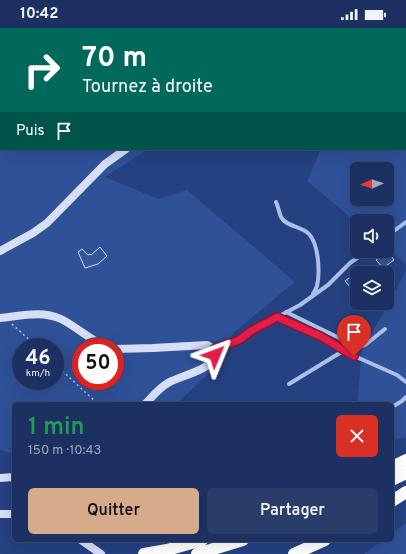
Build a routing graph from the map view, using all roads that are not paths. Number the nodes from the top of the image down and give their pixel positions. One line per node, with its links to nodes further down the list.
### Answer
1 (125, 150): 5 (main road)
2 (276, 202): 7 (street)
3 (406, 222): 4 (street)
4 (394, 231)
5 (0, 251)
6 (357, 258): 7 (street)
7 (312, 296): 8 (street)
8 (286, 312): 9 (street); 11 (street)
9 (277, 317): 14 (street); 15 (street)
10 (3, 318): 12 (main road)
11 (385, 329)
12 (90, 338)
13 (124, 349): 14 (main road)
14 (214, 349): 19 (main road)
15 (343, 351): 16 (street); 17 (street)
16 (406, 382)
17 (289, 384)
18 (406, 397): 20 (street)
19 (148, 402)
20 (394, 406)
21 (406, 459): 22 (highway)
22 (394, 465)
23 (406, 473): 26 (highway)
24 (12, 477): 25 (main road)
25 (0, 478)
26 (394, 479)
27 (406, 492): 28 (highway)
28 (394, 500)
29 (0, 514): 30 (main road)
30 (12, 514)
31 (0, 519): 32 (main road)
32 (12, 519)
33 (84, 542): 37 (main road)
34 (195, 542): 38 (highway)
35 (236, 542): 39 (highway)
36 (321, 542): 40 (highway)
37 (101, 554)
38 (144, 554)
39 (197, 554)
40 (294, 554)

